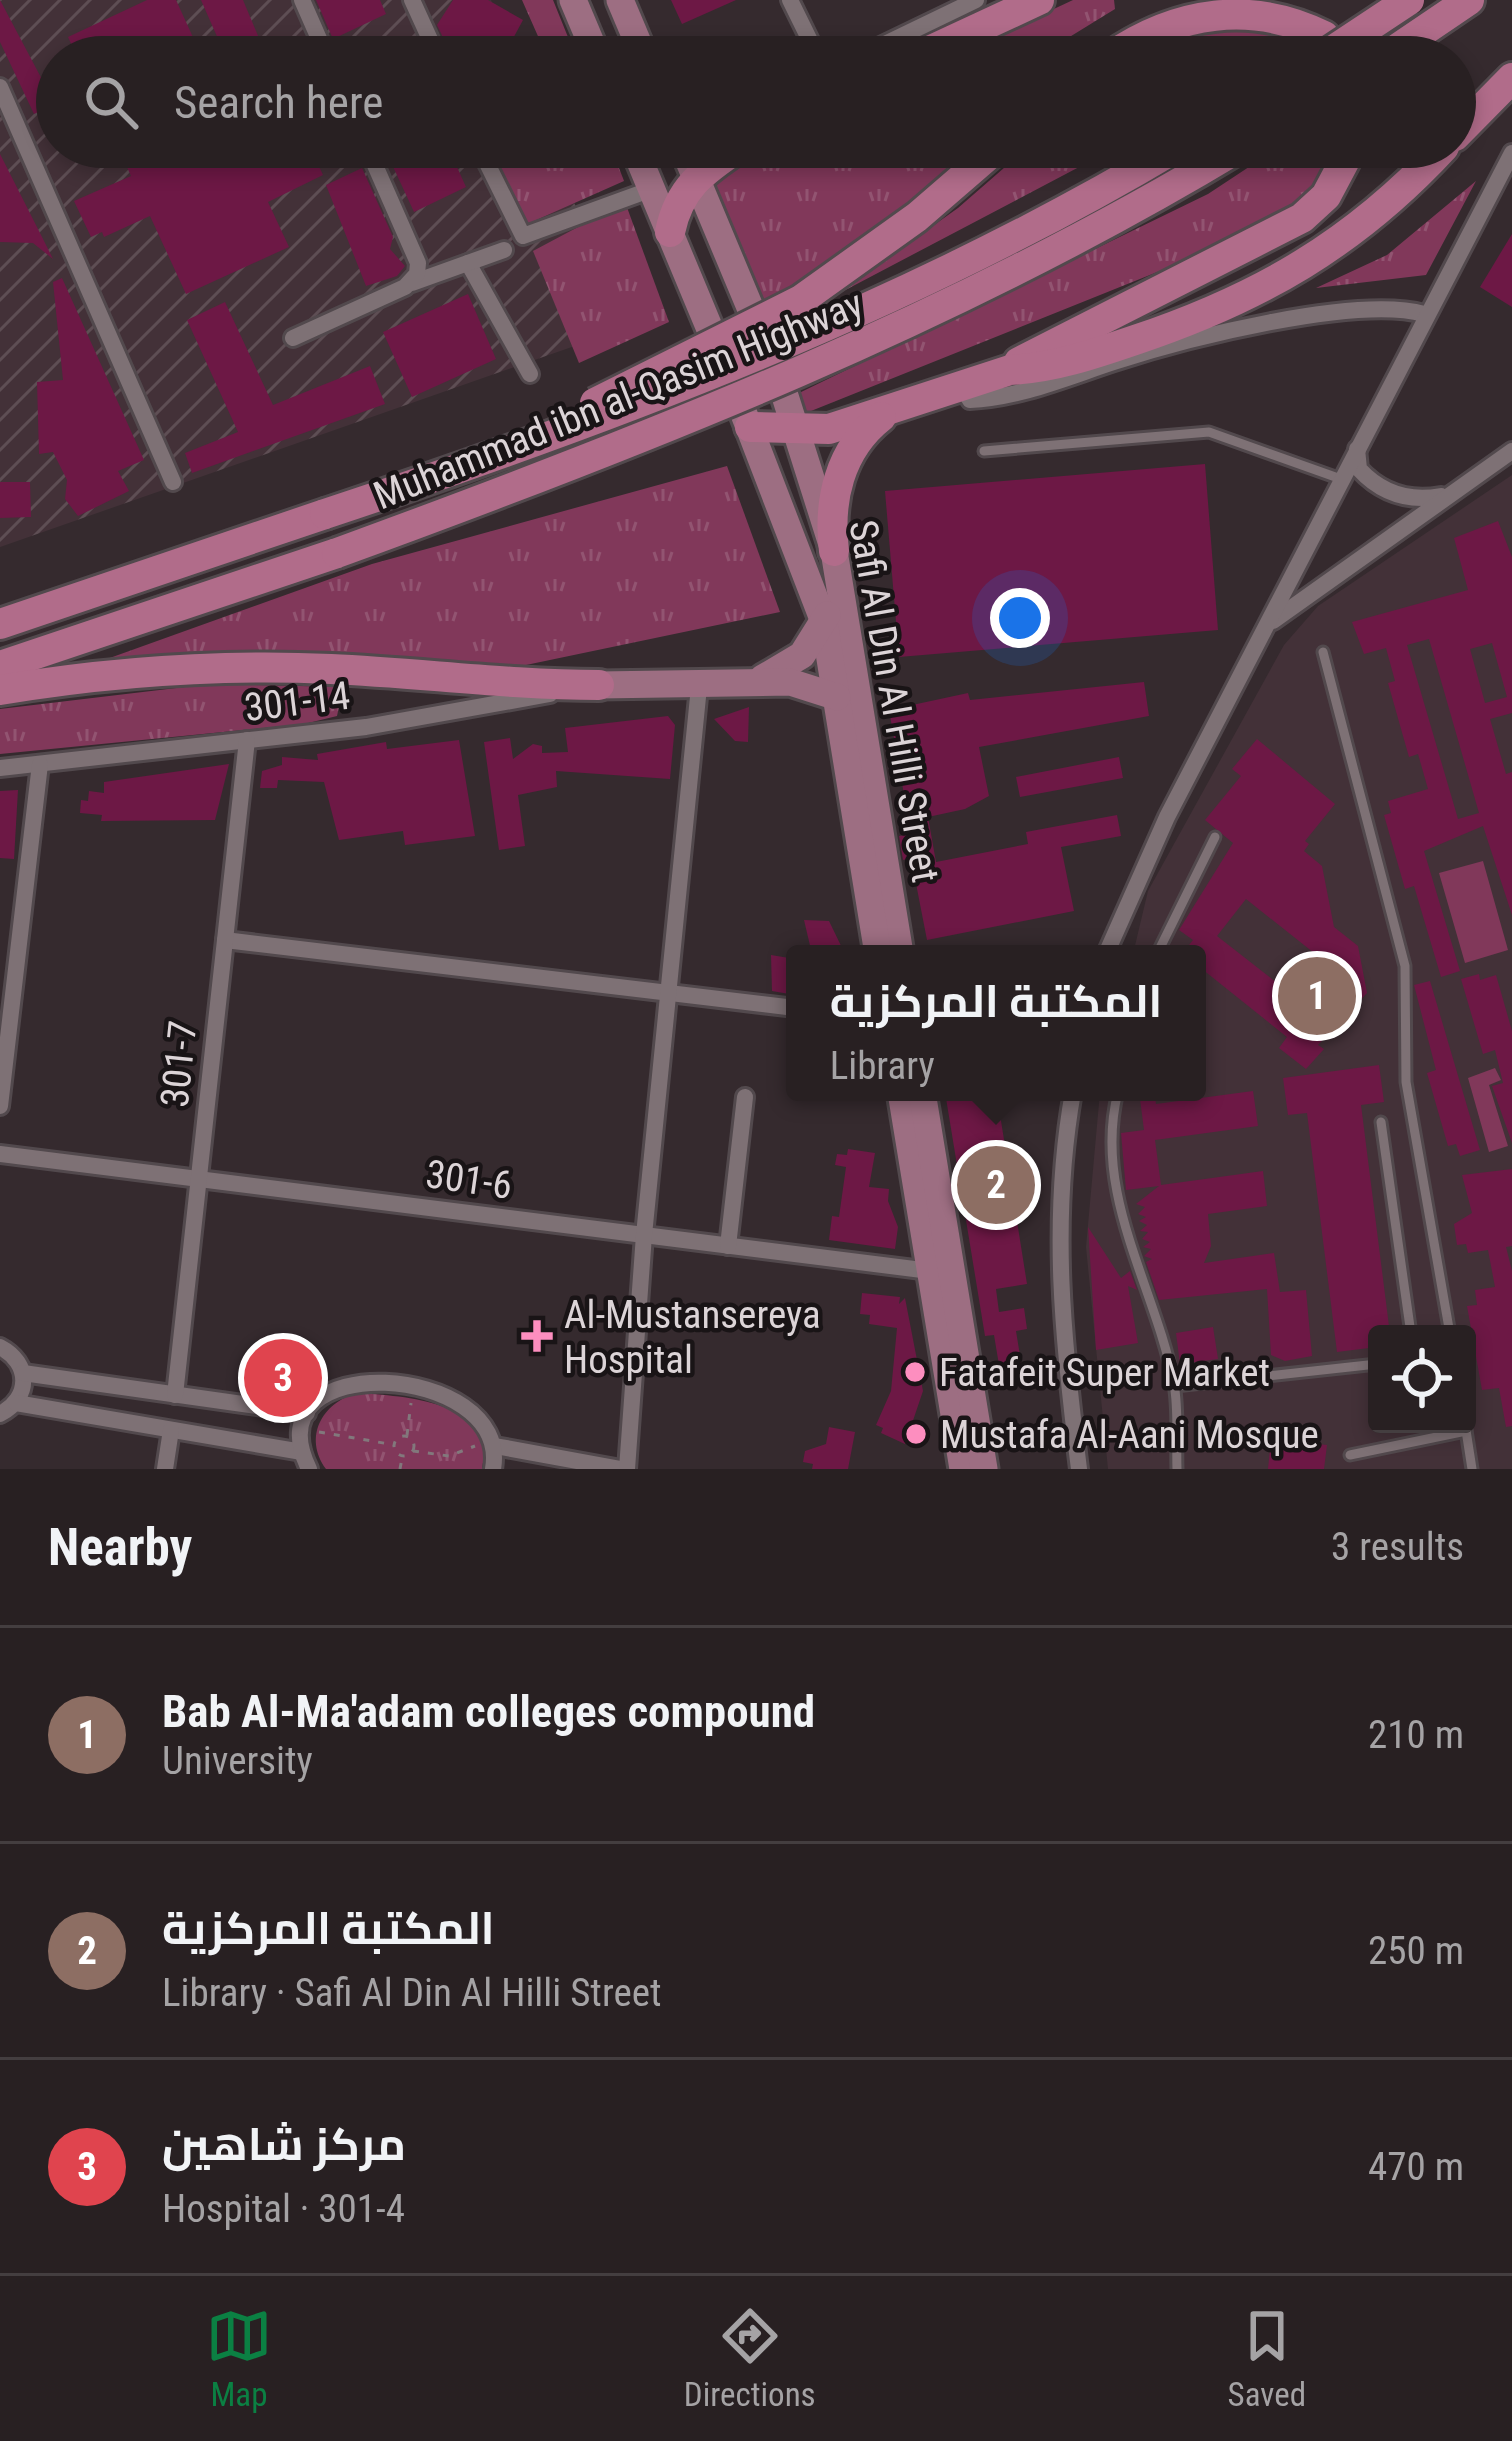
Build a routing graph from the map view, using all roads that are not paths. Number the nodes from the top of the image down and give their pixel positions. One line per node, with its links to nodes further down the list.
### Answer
1 (302, 0): 10 (street)
2 (412, 0): 11 (street)
3 (790, 0): 13 (street)
4 (976, 0): 14 (street)
5 (1039, 0): 15 (highway)
6 (1408, 0): 18 (highway, bridge)
7 (1469, 0): 19 (highway)
8 (621, 2): 9 (main road); 12 (main road)
9 (578, 10)
10 (318, 36)
11 (428, 36)
12 (635, 36)
13 (808, 36)
14 (901, 36)
15 (961, 36)
16 (1141, 36): 17 (highway)
17 (1312, 36)
18 (1343, 36)
19 (1416, 36)
20 (1512, 79): 22 (highway)
21 (0, 87): 55 (street)
22 (1476, 115)
23 (1512, 153): 40 (street)
24 (376, 168): 38 (street)
25 (489, 168): 34 (street)
26 (643, 168): 34 (main road)
27 (688, 168): 35 (highway)
28 (693, 168): 39 (main road)
29 (974, 168): 53 (highway, bridge)
30 (1137, 168): 53 (highway, Muhammad ibn al-Qasim Highway, bridge)
31 (1202, 168): 62 (highway, Muhammad ibn al-Qasim Highway, bridge)
32 (1341, 168): 43 (highway)
33 (1425, 168): 43 (highway)
34 (652, 189): 35 (main road)
35 (670, 232): 41 (main road)
36 (504, 250): 37 (street)
37 (468, 262): 38 (street); 44 (street)
38 (412, 283): 42 (street)
39 (752, 312)
40 (1424, 314): 45 (street); 50 (street)
41 (712, 334)
42 (292, 338)
43 (1010, 370): 45 (highway)
44 (530, 374)
45 (962, 387): 47 (highway)
46 (785, 396): 49 (main road, Safi Al Din Al Hilli Street)
47 (888, 411): 49 (highway); 57 (highway)
48 (747, 421): 49 (highway); 58 (main road, Safi Al Din Al Hilli Street)
49 (799, 432): 57 (main road, Safi Al Din Al Hilli Street)
50 (1357, 447): 54 (street); 56 (street)
51 (984, 451): 54 (lane)
52 (1512, 451): 56 (street)
53 (468, 466): 59 (highway, Muhammad ibn al-Qasim Highway, bridge)
54 (1340, 479): 60 (street)
55 (173, 482)
56 (1448, 494): 60 (street)
57 (834, 551): 58 (main road); 74 (main road, Safi Al Din Al Hilli Street)
58 (824, 622): 63 (main road); 67 (main road, Safi Al Din Al Hilli Street)
59 (0, 624)
60 (1268, 625): 75 (street)
61 (1323, 652): 92 (lane)
62 (0, 666)
63 (754, 682): 65 (main road); 67 (main road)
64 (598, 685): 65 (main road); 66 (highway); 68 (street, 301-14)
65 (699, 686): 77 (street)
66 (0, 690)
67 (836, 697): 73 (main road, Safi Al Din Al Hilli Street)
68 (247, 740): 69 (street, 301-14); 72 (street, 301-7)
69 (40, 764): 70 (street, 301-14); 84 (street)
70 (0, 768)
71 (1215, 837): 76 (lane)
72 (225, 940): 77 (street); 87 (street, 301-7)
73 (877, 945)
74 (899, 945)
75 (1110, 945)
76 (1161, 945)
77 (672, 996): 78 (street); 88 (street)
78 (786, 1007)
79 (746, 1097): 89 (street)
80 (902, 1101): 90 (main road)
81 (923, 1101): 111 (main road)
82 (1072, 1101): 112 (street)
83 (1117, 1101): 96 (lane)
84 (0, 1106)
85 (1381, 1121): 91 (lane)
86 (0, 1154): 87 (street, 301-6)
87 (199, 1176): 88 (street, 301-6); 97 (street, 301-7)
88 (644, 1235): 89 (street, 301-6); 109 (street)
89 (728, 1246): 90 (street, 301-6)
90 (930, 1271): 110 (main road)
91 (1410, 1325)
92 (1448, 1325)
93 (0, 1347): 95 (street)
94 (1368, 1365): 96 (lane)
95 (23, 1373): 97 (street); 98 (street)
96 (1174, 1386): 113 (lane)
97 (175, 1394): 100 (street)
98 (16, 1403): 99 (street); 101 (street)
99 (0, 1414)
100 (304, 1421): 104 (street); 106 (street)
101 (171, 1430): 106 (street); 107 (street)
102 (1441, 1433): 105 (lane)
103 (1467, 1433): 114 (lane)
104 (494, 1442): 108 (street); 109 (street)
105 (1350, 1455)
106 (306, 1461)
107 (165, 1469)
108 (493, 1469)
109 (624, 1469)
110 (963, 1469)
111 (983, 1469)
112 (1079, 1469)
113 (1177, 1469)
114 (1472, 1469)

